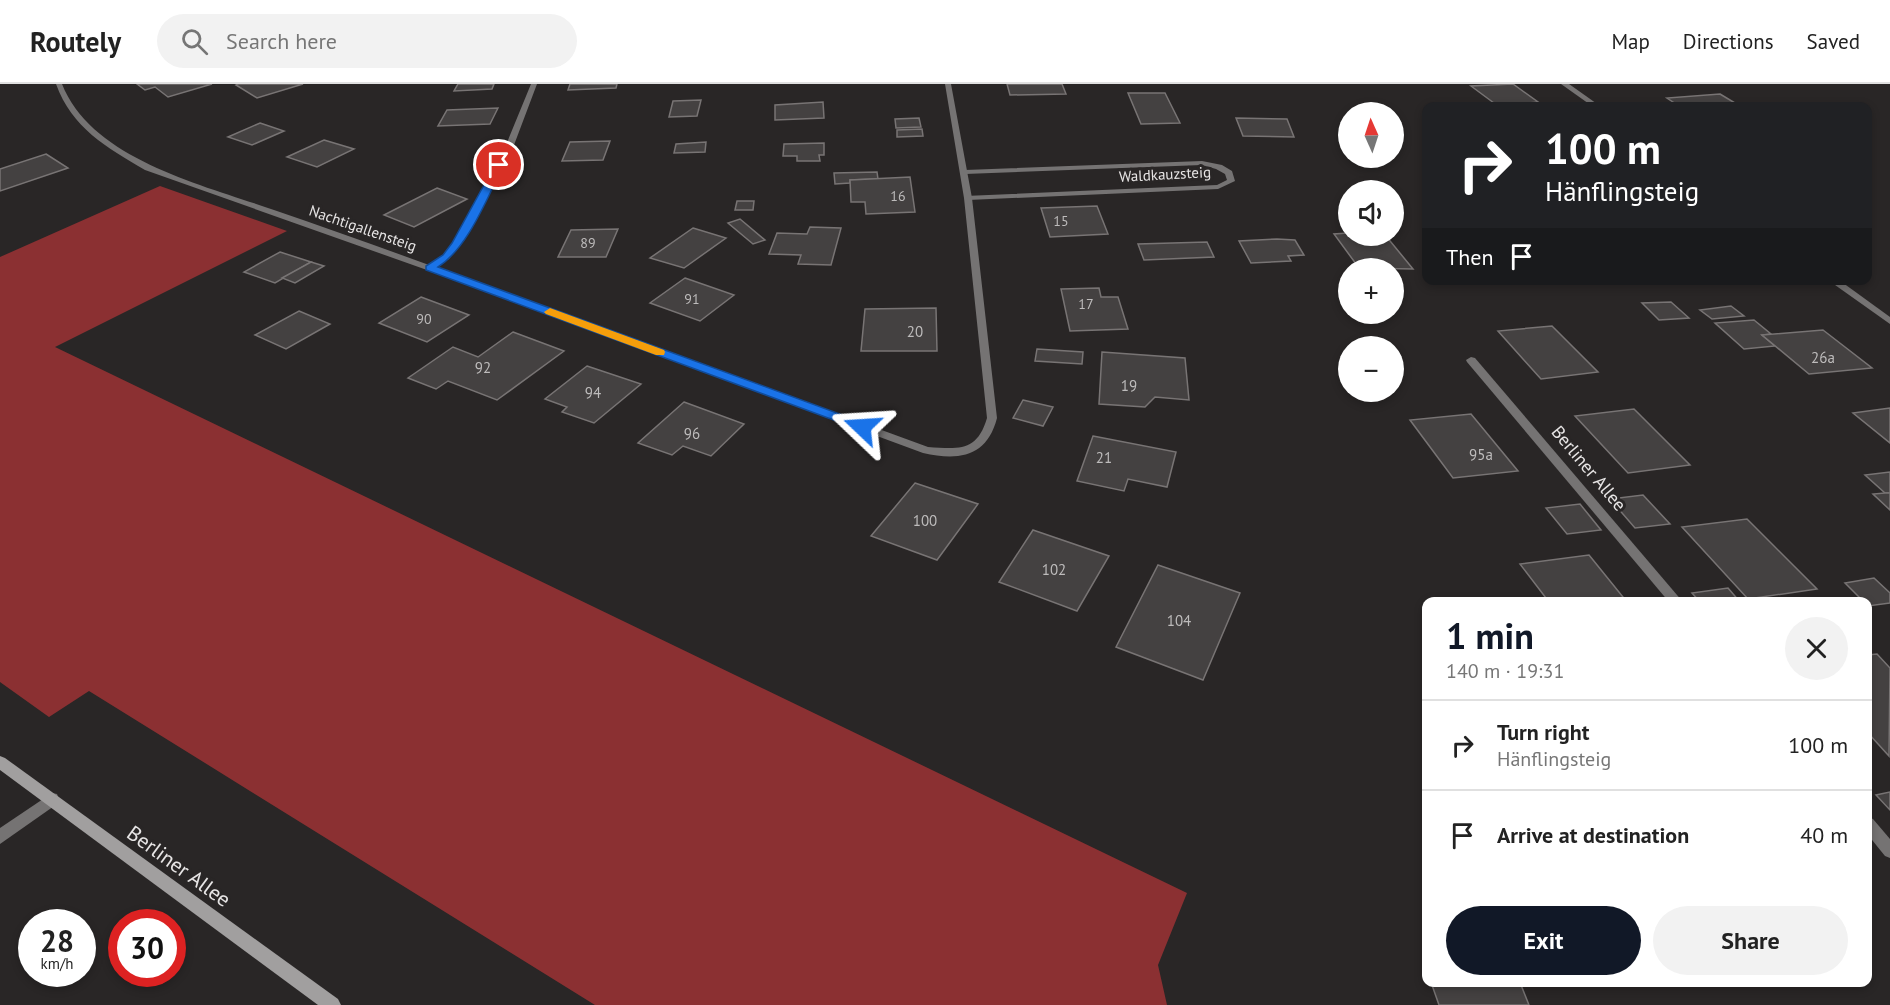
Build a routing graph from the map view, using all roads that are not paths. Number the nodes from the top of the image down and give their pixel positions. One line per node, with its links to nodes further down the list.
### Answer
1 (59, 84): 8 (street, Nachtigallensteig)
2 (534, 84): 8 (street)
3 (948, 84): 6 (street)
4 (1564, 84): 5 (street)
5 (1590, 102)
6 (965, 172): 7 (street); 7 (street, Waldkauzsteig)
7 (968, 198): 8 (street, Nachtigallensteig)
8 (430, 268)
9 (1839, 285): 10 (street)
10 (1890, 321)
11 (1471, 360): 12 (street, Berliner Allee)
12 (1673, 597)
13 (0, 762): 14 (main road, Berliner Allee)
14 (52, 799): 16 (street); 18 (main road, Berliner Allee)
15 (1872, 829): 17 (street)
16 (0, 837)
17 (1890, 851)
18 (332, 1005)

